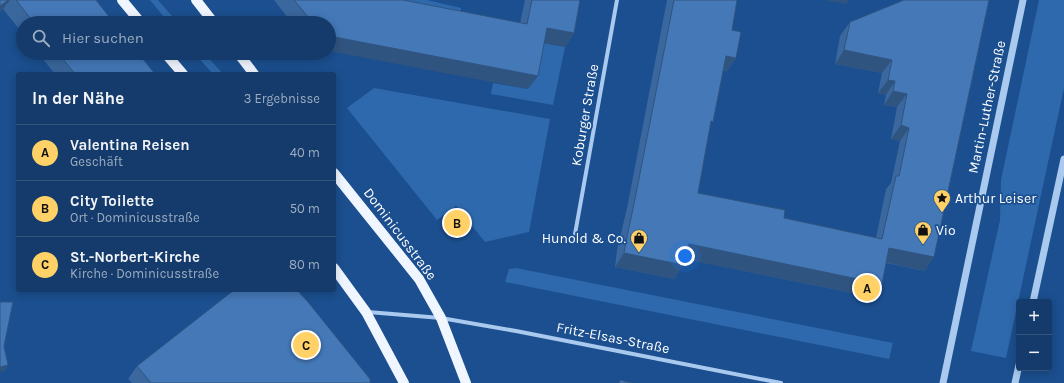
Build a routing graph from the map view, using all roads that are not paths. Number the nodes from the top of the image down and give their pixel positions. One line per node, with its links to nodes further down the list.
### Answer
1 (122, 0): 5 (main road)
2 (196, 0): 6 (main road)
3 (617, 0): 13 (street, Koburger Straße)
4 (1023, 0): 22 (street, Martin-Luther-Straße)
5 (135, 16)
6 (209, 16)
7 (172, 60): 9 (main road)
8 (243, 60): 10 (main road)
9 (181, 72)
10 (252, 72)
11 (1064, 159): 15 (street)
12 (336, 174): 17 (main road, Dominicusstraße)
13 (575, 234)
14 (336, 271): 16 (main road)
15 (1034, 299)
16 (366, 312): 17 (street, Fritz-Elsas-Straße); 19 (main road)
17 (440, 318): 20 (main road, Dominicusstraße); 21 (street, Fritz-Elsas-Straße)
18 (1018, 371): 23 (street)
19 (404, 383)
20 (466, 383)
21 (781, 383)
22 (943, 383)
23 (1015, 383)

